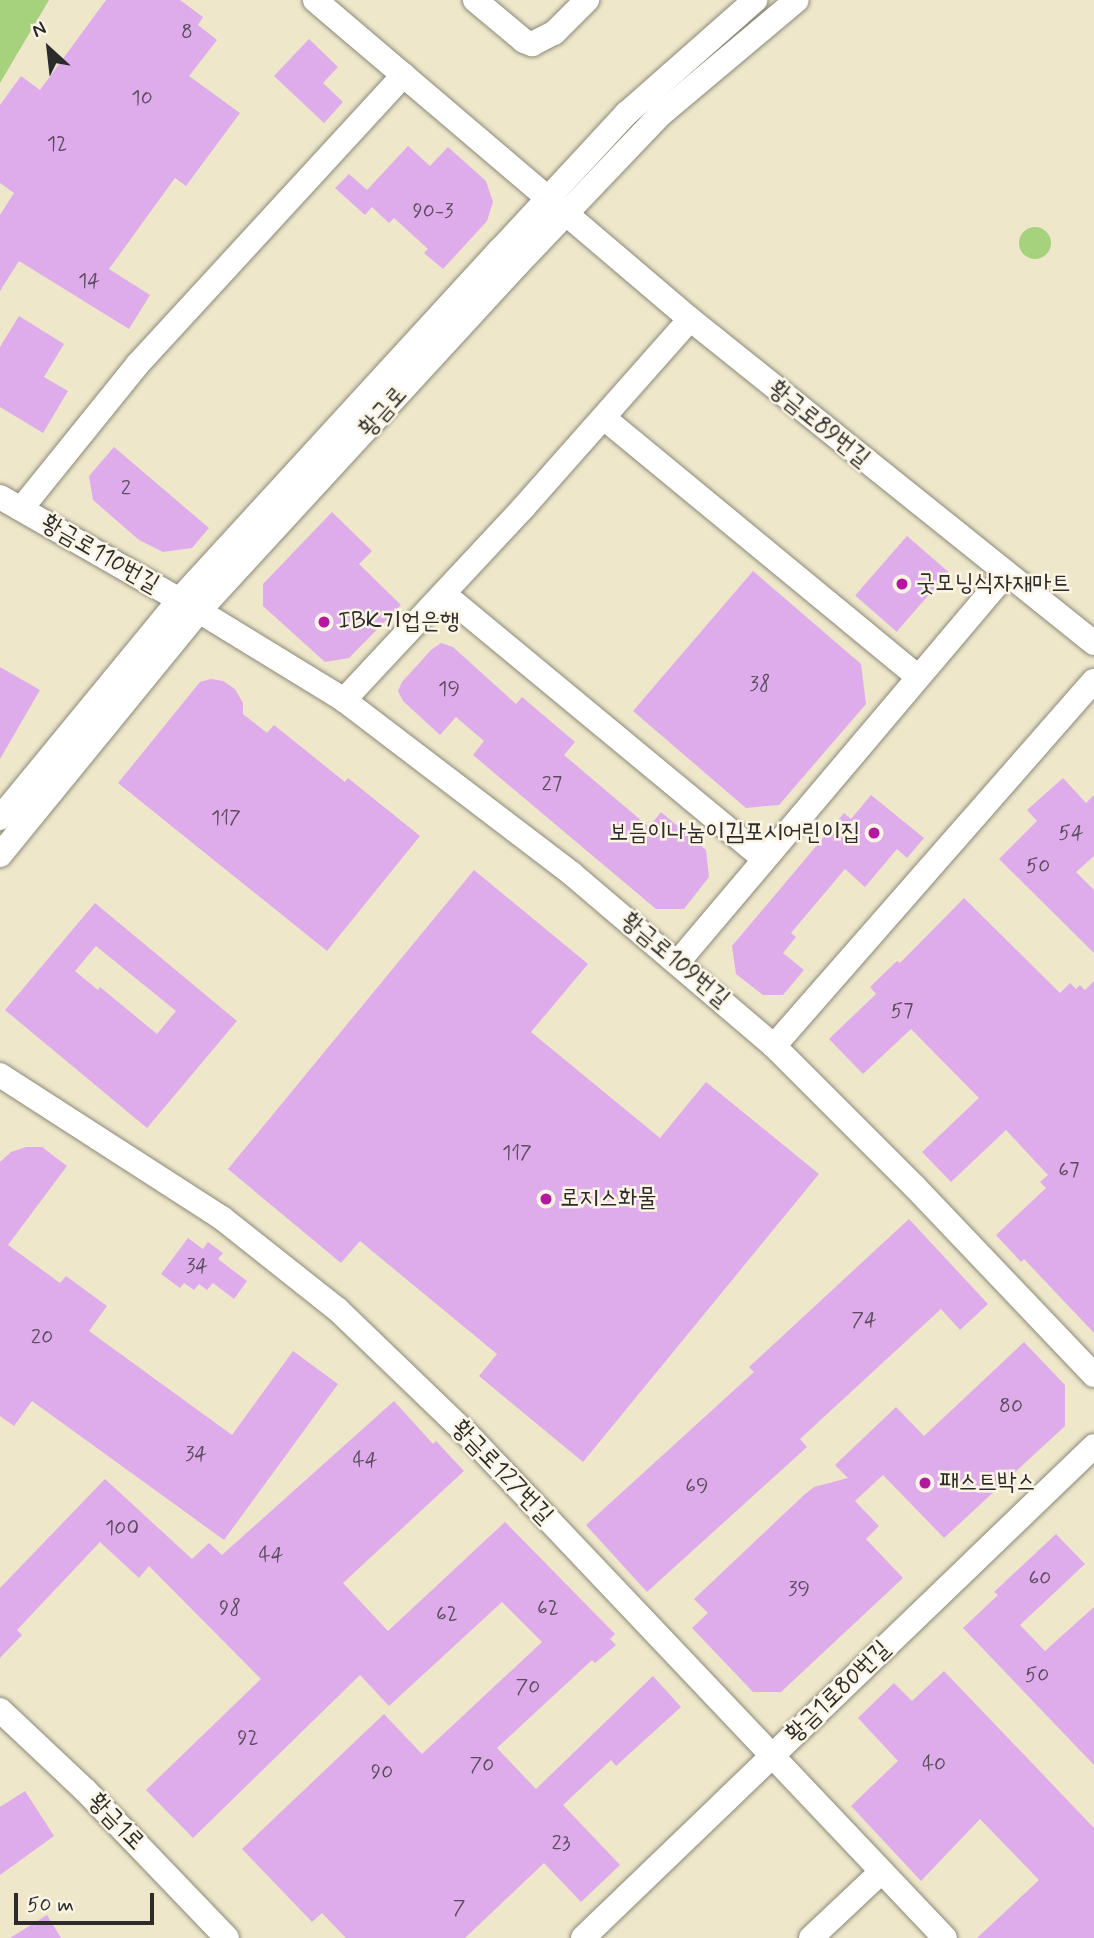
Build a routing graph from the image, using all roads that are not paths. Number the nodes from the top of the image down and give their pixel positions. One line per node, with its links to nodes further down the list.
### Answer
1 (315, 0): 6 (street)
2 (475, 0): 3 (street)
3 (587, 0)
4 (755, 0): 7 (street, 황금로)
5 (797, 0): 7 (street, 황금로)
6 (404, 75): 7 (street); 10 (street)
7 (558, 206): 8 (street, 황금로89번길); 13 (street, 황금로)
8 (690, 319): 9 (street); 11 (street, 황금로89번길)
9 (604, 418): 12 (street); 15 (street)
10 (11, 503): 13 (street, 황금로110번길)
11 (1005, 575): 14 (street, 황금로89번길); 15 (street)
12 (444, 594): 17 (street); 20 (street)
13 (189, 606): 17 (street, 황금로109번길); 18 (street, 황금로); 19 (street, 황금로)
14 (1094, 643)
15 (917, 676): 20 (street)
16 (1094, 681): 22 (street)
17 (344, 700): 21 (street, 황금로109번길)
18 (0, 818)
19 (0, 855)
20 (762, 858): 21 (street)
21 (678, 962): 22 (street, 황금로109번길)
22 (774, 1046): 24 (street, 황금로109번길)
23 (0, 1075): 27 (street, 황금로127번길)
24 (1094, 1376)
25 (1094, 1446): 27 (street, 황금1로80번길)
26 (0, 1710): 29 (street, 황금1로)
27 (773, 1756): 28 (street, 황금로127번길); 30 (street, 황금1로80번길)
28 (881, 1872): 31 (street); 32 (street, 황금로127번길)
29 (227, 1938)
30 (583, 1938)
31 (811, 1938)
32 (945, 1938)

